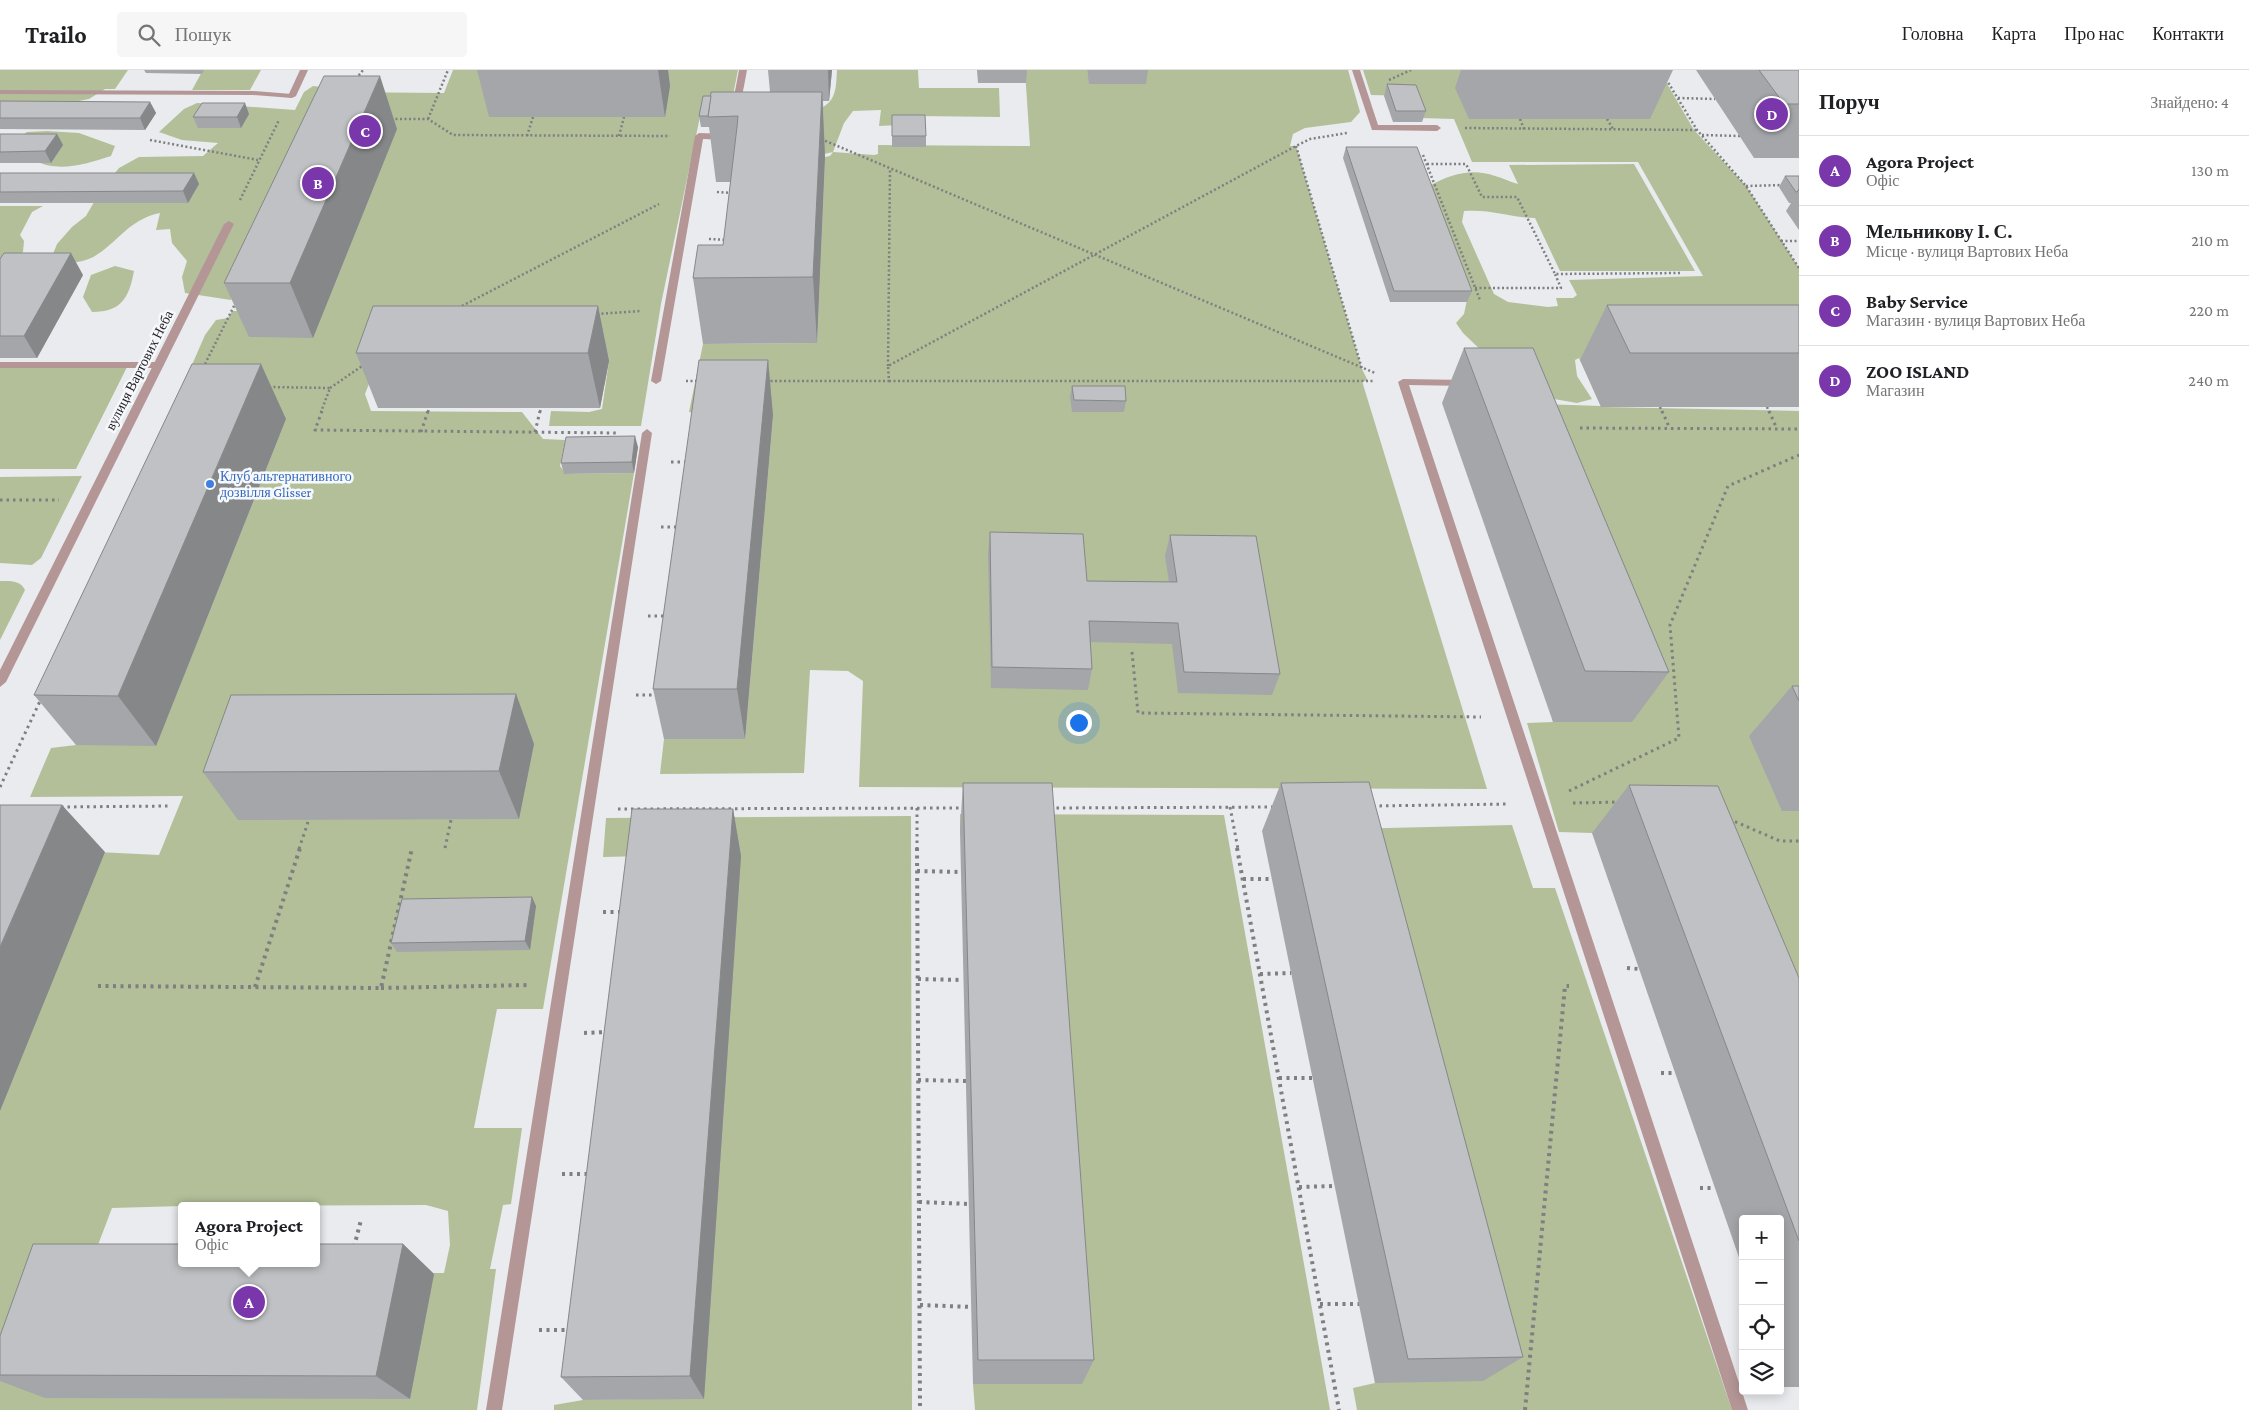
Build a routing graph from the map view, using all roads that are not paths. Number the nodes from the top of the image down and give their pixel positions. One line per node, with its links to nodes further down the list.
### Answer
1 (304, 70): 4 (street)
2 (743, 70): 5 (street)
3 (1356, 70): 6 (street)
4 (0, 92)
5 (734, 114)
6 (1437, 128)
7 (731, 130): 11 (street)
8 (229, 224): 9 (street, вулиця Вартових Неба)
9 (159, 364): 10 (street); 14 (street, вулиця Вартових Неба)
10 (0, 365)
11 (656, 381)
12 (1478, 384): 16 (street)
13 (647, 433): 15 (street)
14 (0, 682)
15 (494, 1410)
16 (1740, 1410)

